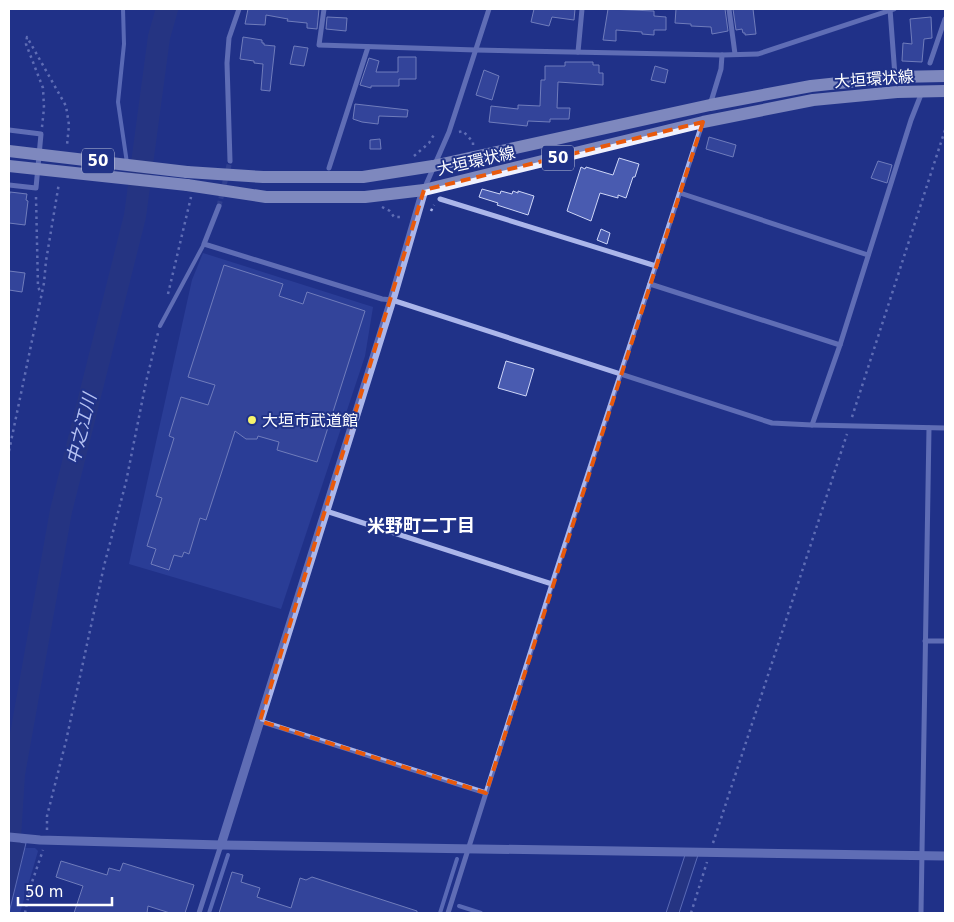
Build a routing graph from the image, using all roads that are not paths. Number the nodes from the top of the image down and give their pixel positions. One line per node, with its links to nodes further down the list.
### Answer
1 (239, 9): 22 (street)
2 (324, 9): 8 (street)
3 (489, 9): 9 (street)
4 (582, 9): 10 (street)
5 (729, 9): 11 (street)
6 (891, 9): 11 (street); 15 (street)
7 (945, 19): 13 (street)
8 (368, 47): 9 (street); 25 (street)
9 (476, 50): 10 (street); 24 (street)
10 (578, 52): 12 (street)
11 (736, 54): 12 (street)
12 (722, 55): 18 (street)
13 (930, 63)
14 (940, 76): 15 (main road, 大垣環状線 / 50)
15 (895, 77): 18 (main road, 大垣環状線 / 50)
16 (924, 91): 17 (main road, 大垣環状線 / 50); 19 (main road, 大垣環状線 / 50); 32 (street)
17 (945, 91)
18 (710, 105): 24 (main road, 大垣環状線 / 50)
19 (703, 122): 27 (main road, 大垣環状線 / 50); 28 (street)
20 (9, 130): 26 (street)
21 (9, 151): 24 (main road, 大垣環状線 / 50, bridge)
22 (230, 161)
23 (9, 166): 27 (main road, 大垣環状線 / 50, bridge)
24 (433, 166): 27 (street)
25 (329, 168)
26 (9, 185)
27 (424, 190): 35 (street)
28 (680, 193): 32 (street); 33 (street)
29 (440, 200): 33 (street)
30 (219, 206): 31 (street)
31 (204, 244): 35 (street); 36 (lane)
32 (868, 255): 37 (street)
33 (656, 266): 34 (street)
34 (650, 284): 37 (street); 38 (street)
35 (392, 300): 38 (street); 42 (street)
36 (160, 326)
37 (840, 345): 39 (street)
38 (620, 372): 39 (street); 43 (street)
39 (814, 425): 40 (street)
40 (929, 428): 41 (street); 44 (street)
41 (945, 428)
42 (326, 511): 43 (street); 46 (street)
43 (552, 584): 47 (street)
44 (924, 641): 45 (street); 51 (street)
45 (945, 641)
46 (260, 721): 47 (street); 49 (street)
47 (486, 793): 50 (street)
48 (9, 837): 49 (street)
49 (221, 845): 50 (street); 53 (street)
50 (468, 849): 51 (street); 54 (street)
51 (922, 856): 52 (street); 55 (street)
52 (945, 856)
53 (200, 913)
54 (448, 913)
55 (921, 913)

